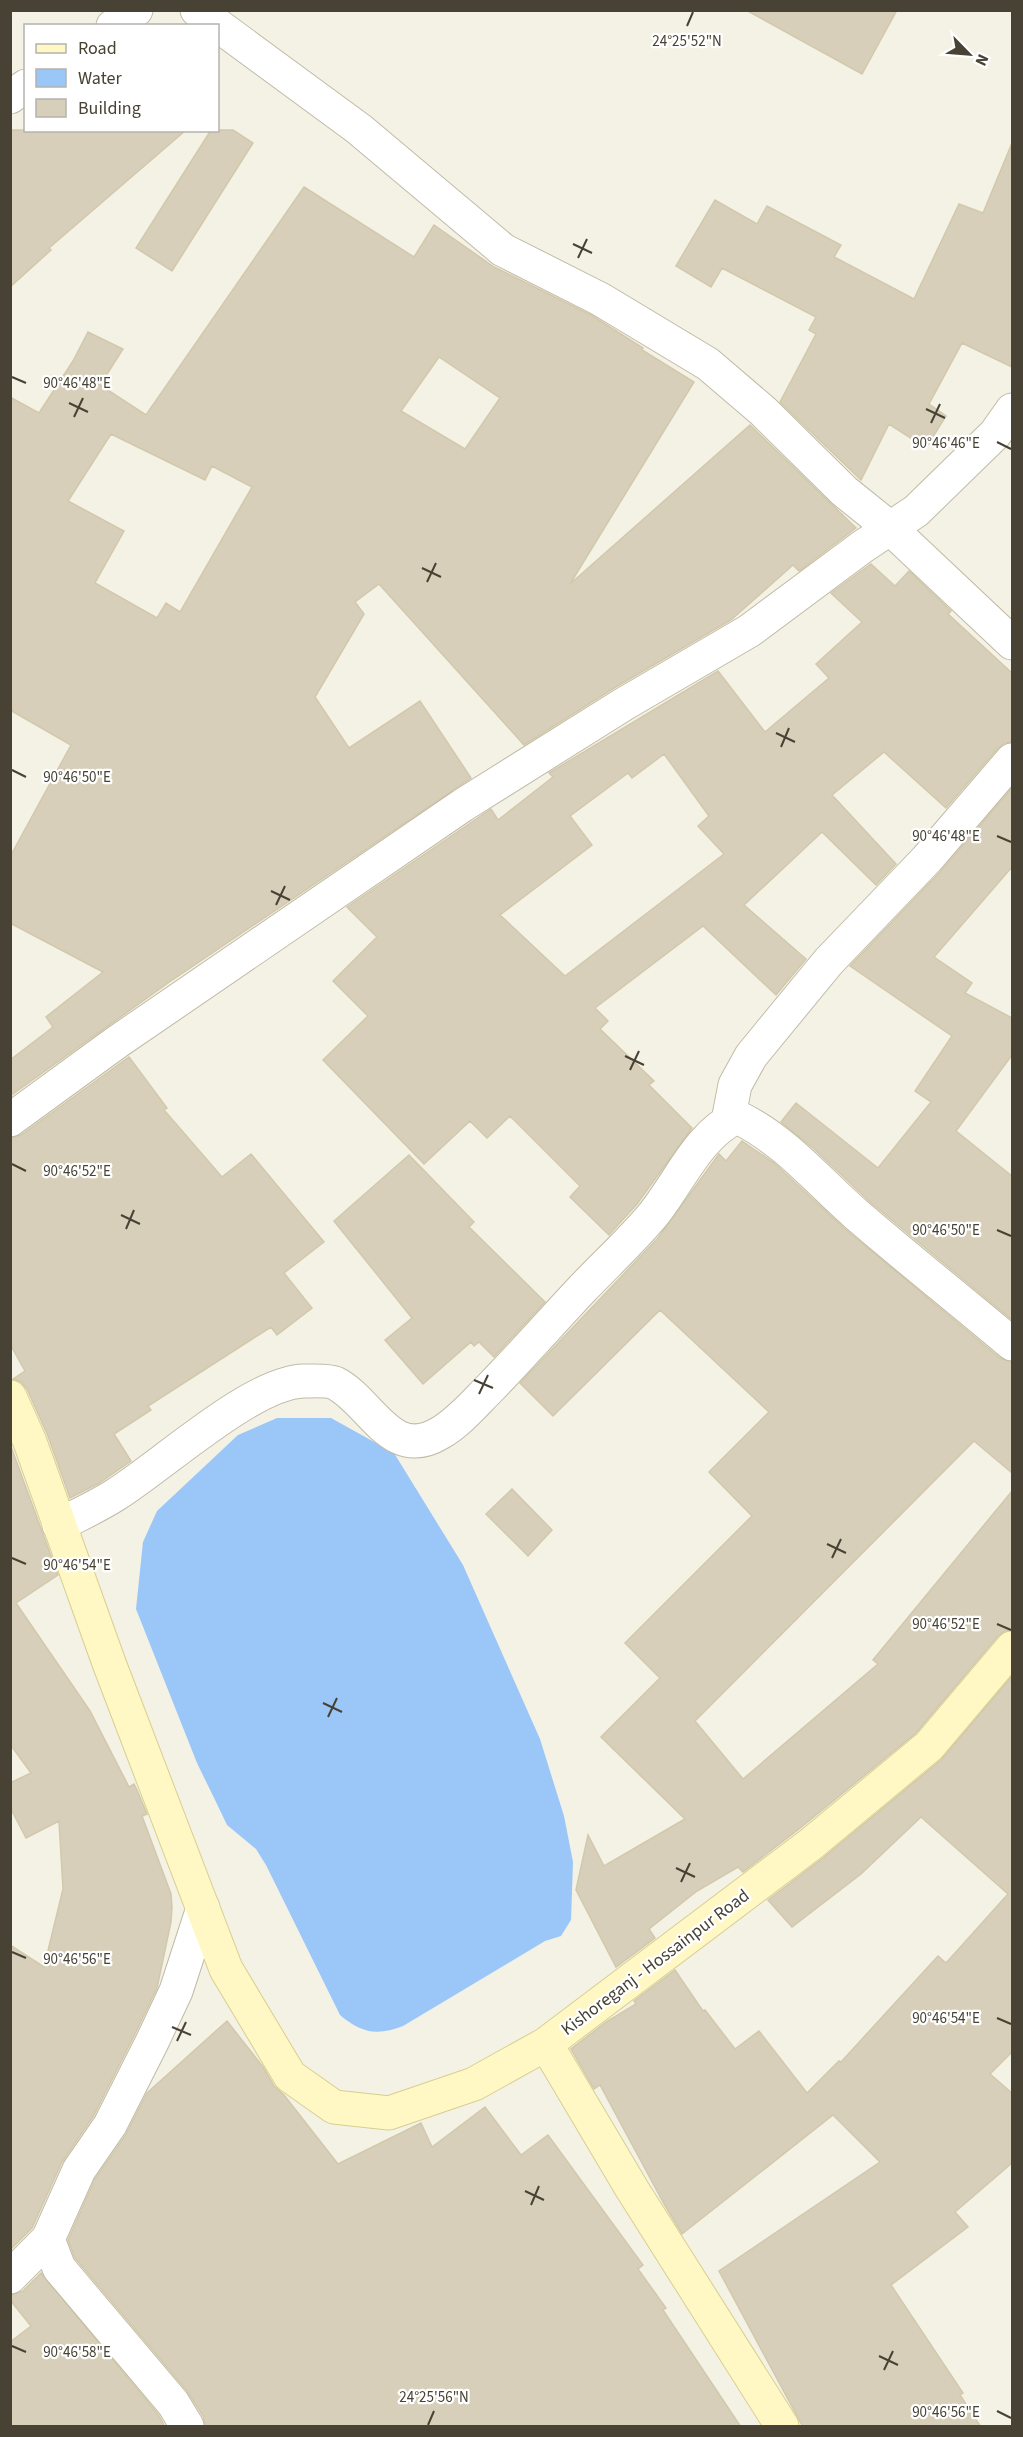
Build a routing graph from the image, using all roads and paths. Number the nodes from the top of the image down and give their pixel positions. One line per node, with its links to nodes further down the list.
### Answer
1 (136, 10): 3 (street)
2 (197, 10): 4 (street)
3 (116, 24)
4 (216, 24)
5 (219, 26): 9 (street)
6 (24, 87): 7 (street)
7 (10, 97)
8 (1012, 410): 9 (street)
9 (890, 528): 10 (street); 12 (street)
10 (1012, 643)
11 (1012, 760): 13 (street)
12 (10, 1120)
13 (728, 1121): 14 (street); 16 (street)
14 (1012, 1344)
15 (10, 1397): 16 (main road)
16 (59, 1525): 18 (main road)
17 (1012, 1647): 19 (main road, Kishoreganj - Hossainpur Road)
18 (203, 1908): 19 (main road); 20 (street)
19 (546, 2044): 23 (main road, Kishoreganj - Hossainpur Road)
20 (48, 2239): 21 (street); 22 (street)
21 (10, 2277)
22 (187, 2427)
23 (782, 2427)

